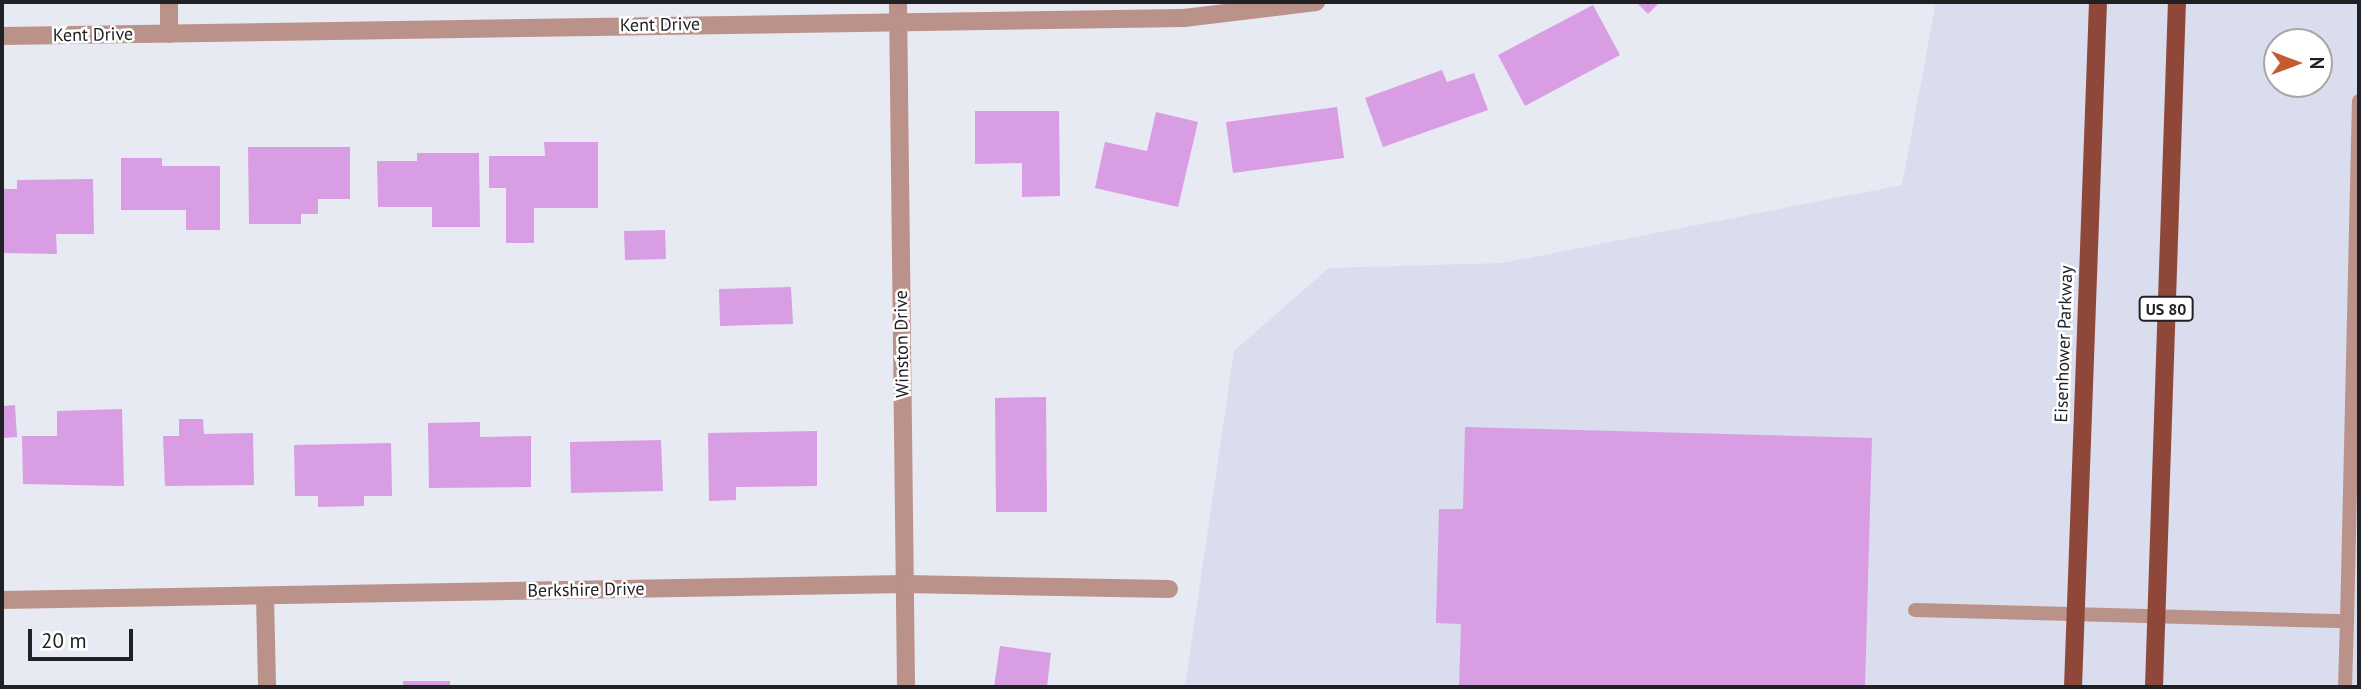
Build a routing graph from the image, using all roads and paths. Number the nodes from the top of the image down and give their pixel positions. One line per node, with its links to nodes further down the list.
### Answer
1 (169, 2): 7 (street)
2 (898, 2): 6 (street, Winston Drive)
3 (1316, 2): 6 (street, Kent Drive)
4 (2098, 2): 18 (main road, Eisenhower Parkway)
5 (2177, 2): 19 (main road, US 80)
6 (898, 21): 7 (street, Kent Drive); 13 (street, Winston Drive)
7 (169, 34): 8 (street, Kent Drive)
8 (2, 36)
9 (2359, 101): 10 (lane)
10 (2357, 273): 11 (lane)
11 (2356, 377): 12 (lane)
12 (2354, 509): 20 (lane)
13 (905, 583): 14 (street, Berkshire Drive); 15 (street, Berkshire Drive); 22 (street, Winston Drive)
14 (1169, 589)
15 (265, 597): 16 (street, Berkshire Drive); 21 (street)
16 (2, 600)
17 (1915, 610): 18 (lane)
18 (2076, 615): 19 (lane); 23 (main road, Eisenhower Parkway)
19 (2156, 617): 20 (lane); 24 (main road, US 80)
20 (2347, 621): 25 (lane)
21 (267, 687)
22 (906, 687)
23 (2073, 687)
24 (2154, 687)
25 (2345, 687)

